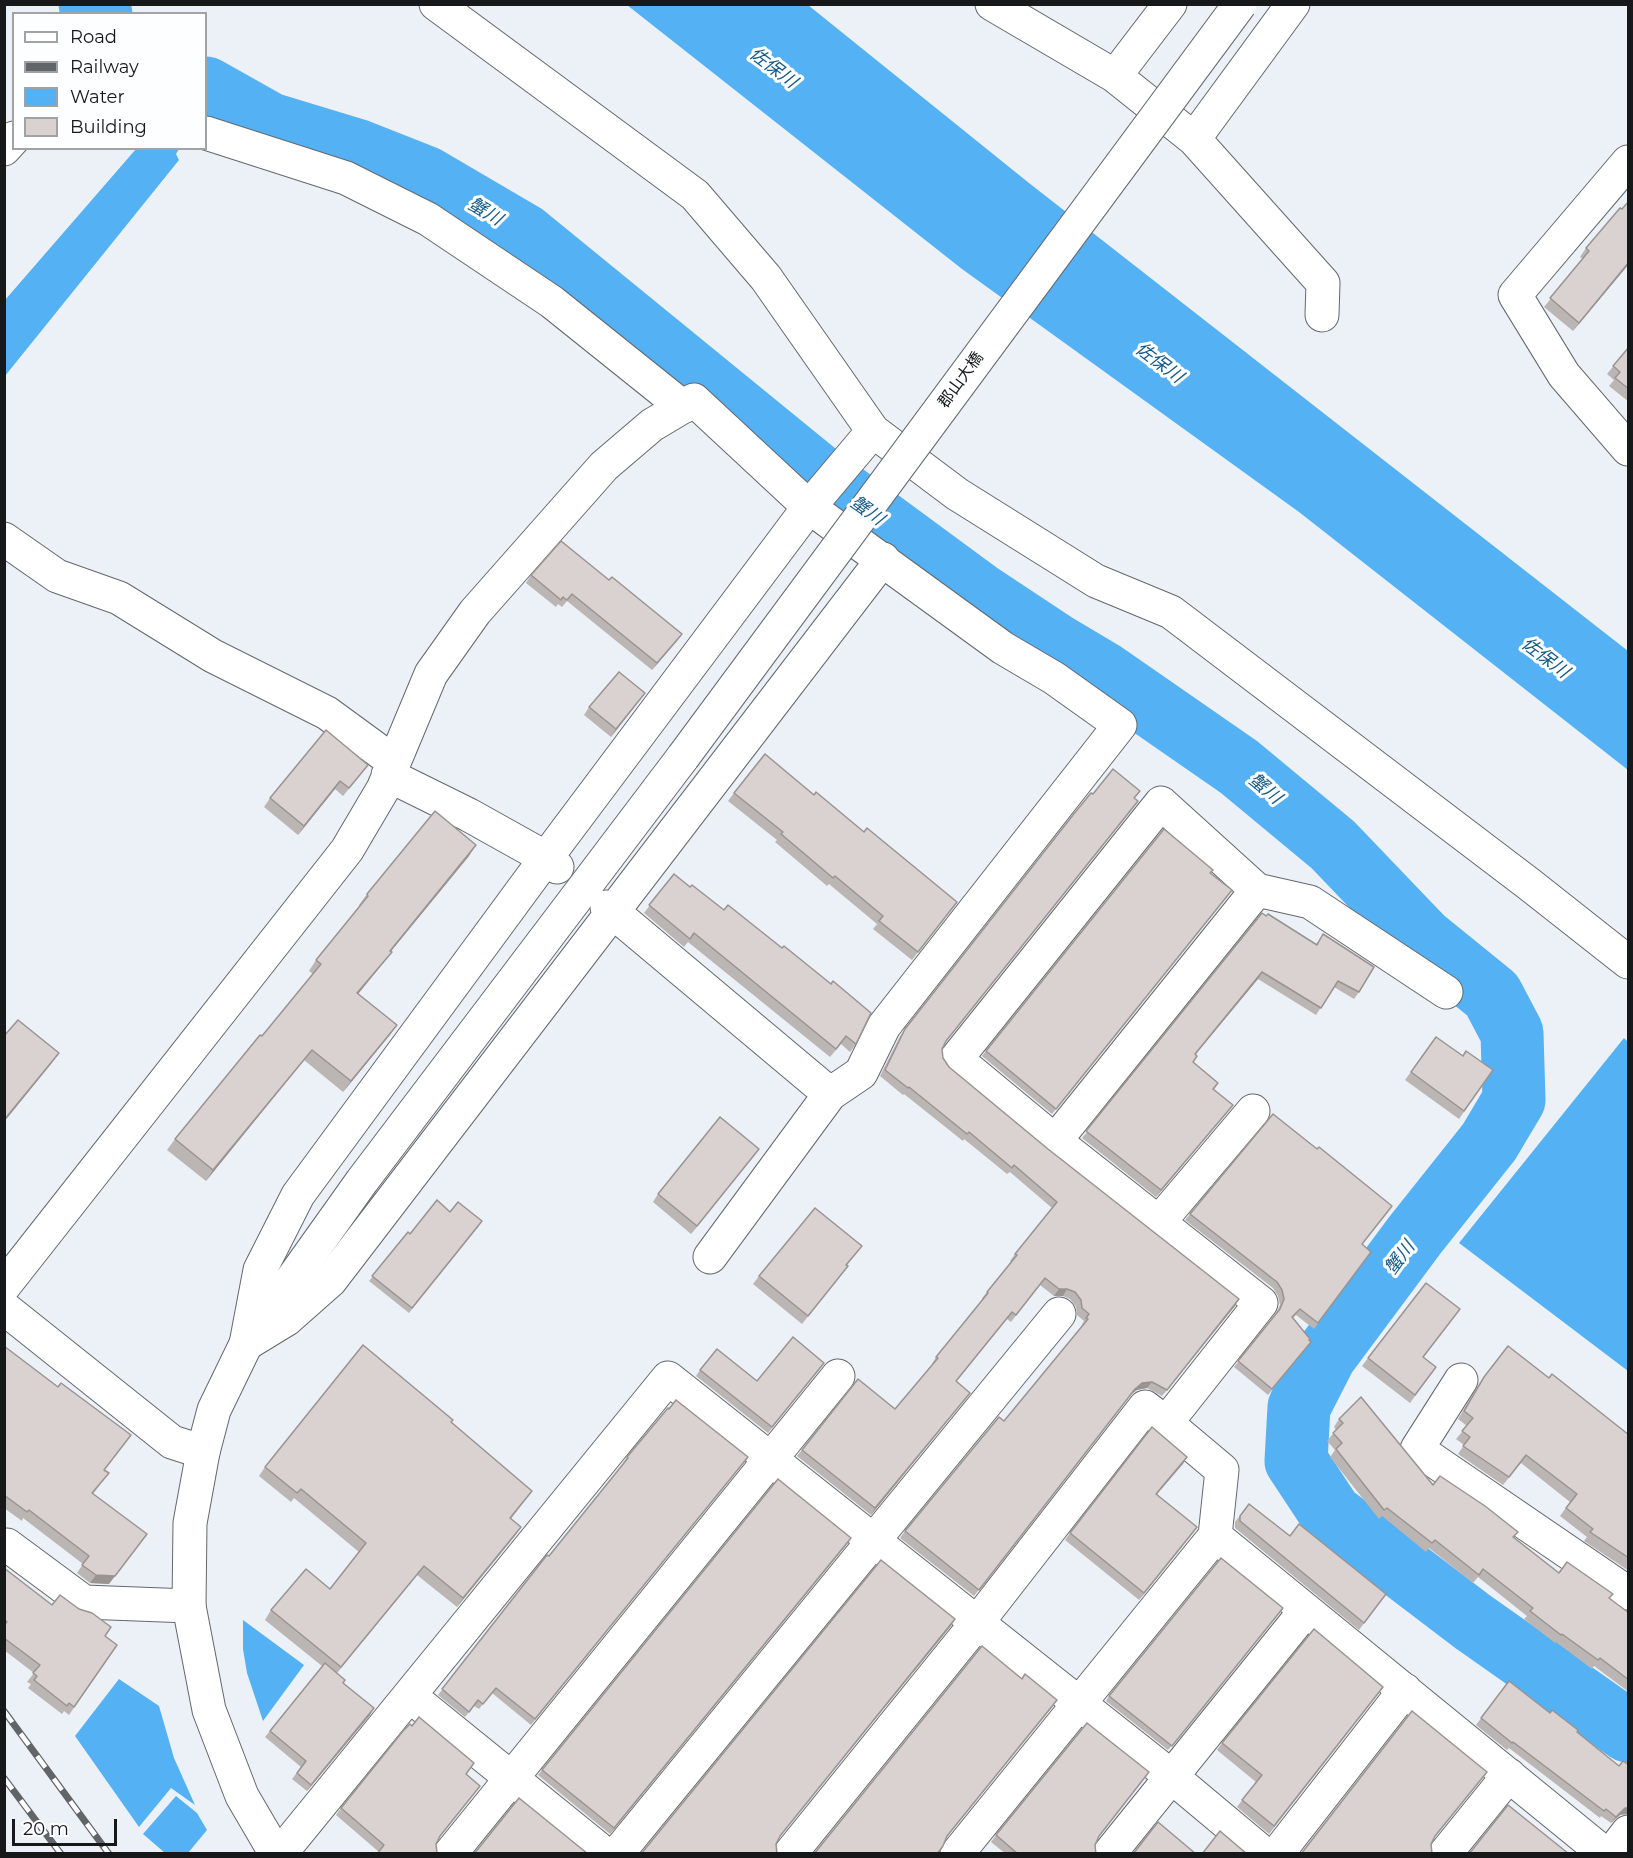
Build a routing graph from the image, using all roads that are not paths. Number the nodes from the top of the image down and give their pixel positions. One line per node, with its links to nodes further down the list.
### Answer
1 (436, 4): 12 (street)
2 (993, 4): 6 (street)
3 (1170, 4): 6 (street)
4 (1240, 4): 31 (street, 郡山大橋, bridge)
5 (1293, 4): 8 (street)
6 (1115, 76): 8 (street)
7 (207, 133): 11 (street)
8 (1194, 139): 10 (street)
9 (1629, 162): 13 (street)
10 (1322, 315)
11 (683, 407): 14 (street); 17 (street)
12 (873, 431): 14 (street); 21 (street)
13 (1629, 449)
14 (809, 507): 16 (street); 18 (street)
15 (4, 539): 17 (street)
16 (883, 559): 20 (street); 23 (street)
17 (391, 769): 18 (street); 28 (street)
18 (552, 862): 31 (street)
19 (1257, 890): 22 (street); 25 (street); 25 (street)
20 (610, 910): 23 (street); 31 (street)
21 (1629, 962)
22 (1446, 992)
23 (830, 1094): 27 (street)
24 (1253, 1111): 26 (street)
25 (1055, 1141): 26 (street)
26 (1159, 1222): 34 (street)
27 (710, 1257)
28 (4, 1286)
29 (4, 1308): 35 (street)
30 (1059, 1314): 38 (street)
31 (246, 1344): 35 (street)
32 (838, 1377): 36 (street)
33 (1461, 1380): 40 (street)
34 (1166, 1423): 37 (street); 43 (street)
35 (203, 1452): 41 (street)
36 (770, 1459): 38 (street); 45 (street); 49 (street)
37 (1215, 1536): 42 (street); 46 (street)
38 (874, 1541): 43 (street); 54 (street)
39 (7, 1545): 41 (street)
40 (1629, 1593)
41 (189, 1606): 51 (street)
42 (1306, 1610): 44 (street); 48 (street)
43 (976, 1624): 46 (street); 55 (street)
44 (1405, 1690): 47 (street); 59 (street)
45 (410, 1696): 49 (street); 51 (street)
46 (1078, 1704): 48 (street); 56 (street)
47 (1509, 1775): 60 (street); 61 (street)
48 (1172, 1777): 57 (street); 58 (street)
49 (511, 1778): 52 (street); 53 (street)
50 (1629, 1832): 62 (street)
51 (278, 1854)
52 (450, 1854)
53 (605, 1854)
54 (617, 1854)
55 (789, 1854)
56 (957, 1854)
57 (1109, 1854)
58 (1264, 1854)
59 (1276, 1854)
60 (1445, 1854)
61 (1605, 1854)
62 (1611, 1854)

